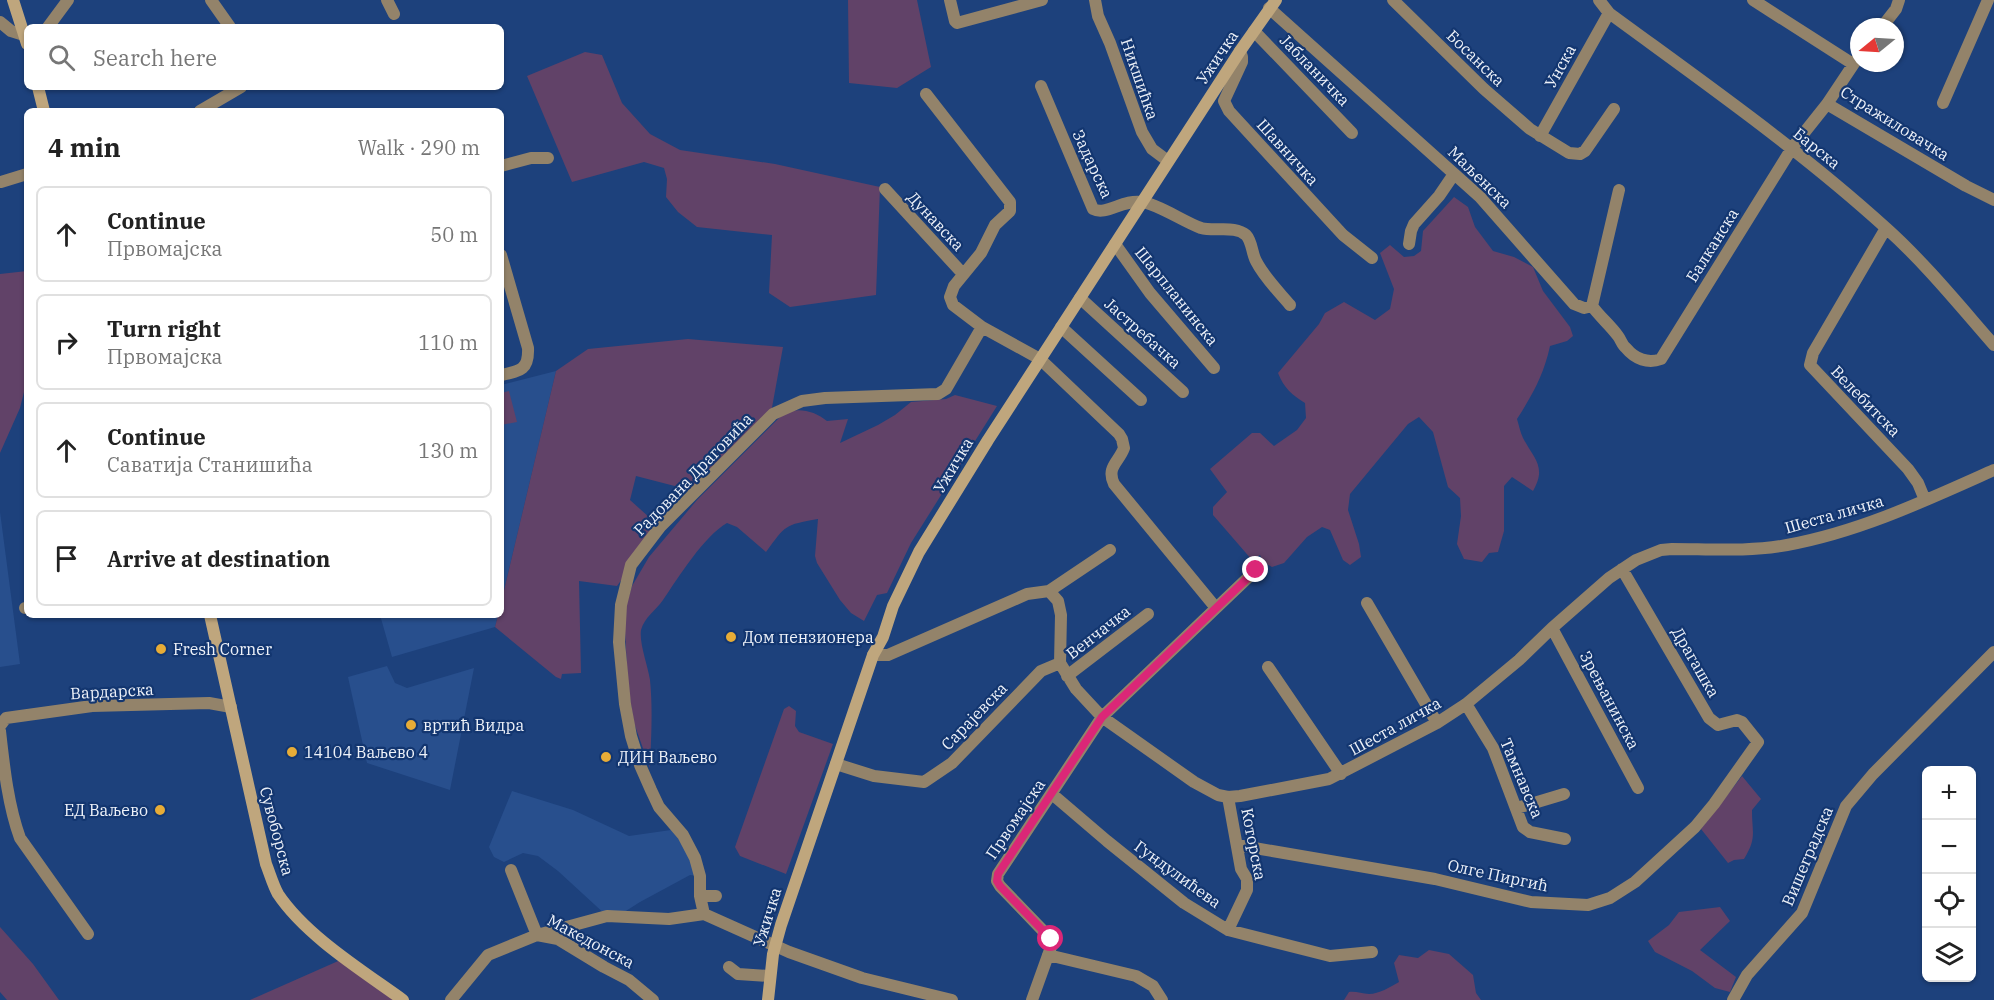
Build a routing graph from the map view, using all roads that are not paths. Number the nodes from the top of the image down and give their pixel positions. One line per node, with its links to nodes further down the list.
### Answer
1 (13, 0): 21 (main road)
2 (68, 0): 18 (street)
3 (211, 0): 19 (street)
4 (387, 0): 15 (street)
5 (950, 0): 6 (street)
6 (1042, 0)
7 (1095, 0): 39 (street, Никшићка)
8 (1393, 0): 36 (street, Босанска)
9 (1599, 0): 14 (street, Барска)
10 (1753, 0): 24 (street, Стражиловачка)
11 (1899, 0): 16 (street)
12 (1988, 0): 30 (street)
13 (1273, 4): 20 (main road, Ужичка); 41 (street, Маљенска)
14 (1609, 13): 36 (street, Унска); 37 (street, Барска)
15 (394, 14)
16 (1889, 18)
17 (0, 22): 22 (street)
18 (50, 24)
19 (228, 24)
20 (1254, 31): 23 (main road, Ужичка); 35 (street, Јабланичка)
21 (24, 32)
22 (24, 37)
23 (1240, 51): 39 (main road, Ужичка); 51 (street, Шавничка)
24 (1850, 57)
25 (1850, 69): 31 (street, Стражиловачка)
26 (1041, 86): 47 (street, Задарска)
27 (39, 90): 32 (main road)
28 (236, 90): 33 (street)
29 (926, 94): 53 (street)
30 (1943, 103)
31 (1827, 104): 37 (street, Балканска); 46 (street, Стражиловачка)
32 (43, 108)
33 (205, 108)
34 (1614, 109): 36 (street, Босанска)
35 (1352, 133)
36 (1540, 136)
37 (1792, 148): 48 (street, Барска); 61 (street, Балканска)
38 (548, 158): 40 (street)
39 (1168, 161): 47 (main road, Ужичка)
40 (504, 165)
41 (1454, 174): 50 (street); 56 (street, Маљенска)
42 (24, 175): 43 (street)
43 (1, 182)
44 (885, 189): 53 (street, Дунавска)
45 (1619, 190): 56 (street)
46 (1994, 200)
47 (1143, 201): 49 (main road, Ужичка); 55 (street)
48 (1886, 228): 59 (street, Барска); 67 (street, Велебитска)
49 (1115, 244): 54 (main road, Ужичка); 62 (street, Шарпланинска)
50 (1409, 244)
51 (1372, 258)
52 (504, 265): 63 (street)
53 (963, 274): 57 (street)
54 (1080, 298): 58 (main road, Ужичка); 64 (street, Јастребачка)
55 (1290, 305)
56 (1592, 306): 61 (street, Маљенска)
57 (982, 327): 60 (street); 99 (street, Радована Драговића)
58 (1061, 327): 60 (main road, Ужичка); 65 (street)
59 (1994, 345)
60 (1040, 359): 73 (street); 78 (main road, Ужичка)
61 (1661, 359)
62 (1214, 368)
63 (504, 374)
64 (1183, 392)
65 (1141, 400)
66 (1994, 470): 67 (street, Шеста личка)
67 (1925, 500): 69 (street, Шеста личка)
68 (1110, 550): 71 (street)
69 (1623, 569): 76 (street, Шеста личка); 88 (street, Драгашка)
70 (1256, 570): 73 (street, Првомајска)
71 (1049, 591): 78 (street); 79 (street)
72 (1366, 603): 85 (street)
73 (1216, 608): 84 (street, Првомајска)
74 (1148, 614): 81 (street, Венчачка)
75 (211, 618): 83 (main road, Сувоборска)
76 (1552, 628): 82 (street, Шеста личка); 91 (street, Зрењанинска)
77 (1994, 652): 117 (street, Вишеградска)
78 (873, 655): 89 (main road, Ужичка)
79 (1060, 663): 81 (street); 89 (street, Сарајевска)
80 (1268, 667): 90 (street)
81 (1067, 676): 84 (street)
82 (1466, 704): 85 (street, Шеста личка); 95 (street, Тамнавска)
83 (231, 707): 86 (street, Вардарска); 110 (main road, Сувоборска)
84 (1102, 717): 92 (street, Првомајска); 94 (street)
85 (1437, 723): 90 (street, Шеста личка)
86 (0, 726)
87 (0, 731): 103 (street)
88 (1758, 742): 97 (street, Олге Пиргић)
89 (836, 764): 105 (main road, Ужичка)
90 (1341, 774): 94 (street, Шеста личка)
91 (1638, 788)
92 (1052, 794): 102 (street, Гундулићева); 107 (street, Првомајска)
93 (1564, 794): 95 (street)
94 (1228, 797): 97 (street, Которска)
95 (1517, 808): 96 (street, Тамнавска)
96 (1565, 839)
97 (1237, 845): 102 (street, Которска)
98 (511, 870): 104 (street, Македонска)
99 (700, 896): 100 (street); 101 (street, Радована Драговића)
100 (716, 896)
101 (704, 914): 104 (street); 105 (street)
102 (1228, 930): 106 (street, Гундулићева)
103 (88, 934)
104 (537, 935): 111 (street); 112 (street, Македонска)
105 (775, 944): 109 (main road, Ужичка); 114 (street)
106 (1372, 952)
107 (1048, 955): 115 (street); 116 (street)
108 (729, 967): 109 (street)
109 (770, 976): 113 (main road, Ужичка)
110 (404, 1000)
111 (451, 1000)
112 (653, 1000)
113 (768, 1000)
114 (952, 1000)
115 (1032, 1000)
116 (1162, 1000)
117 (1733, 1000)

